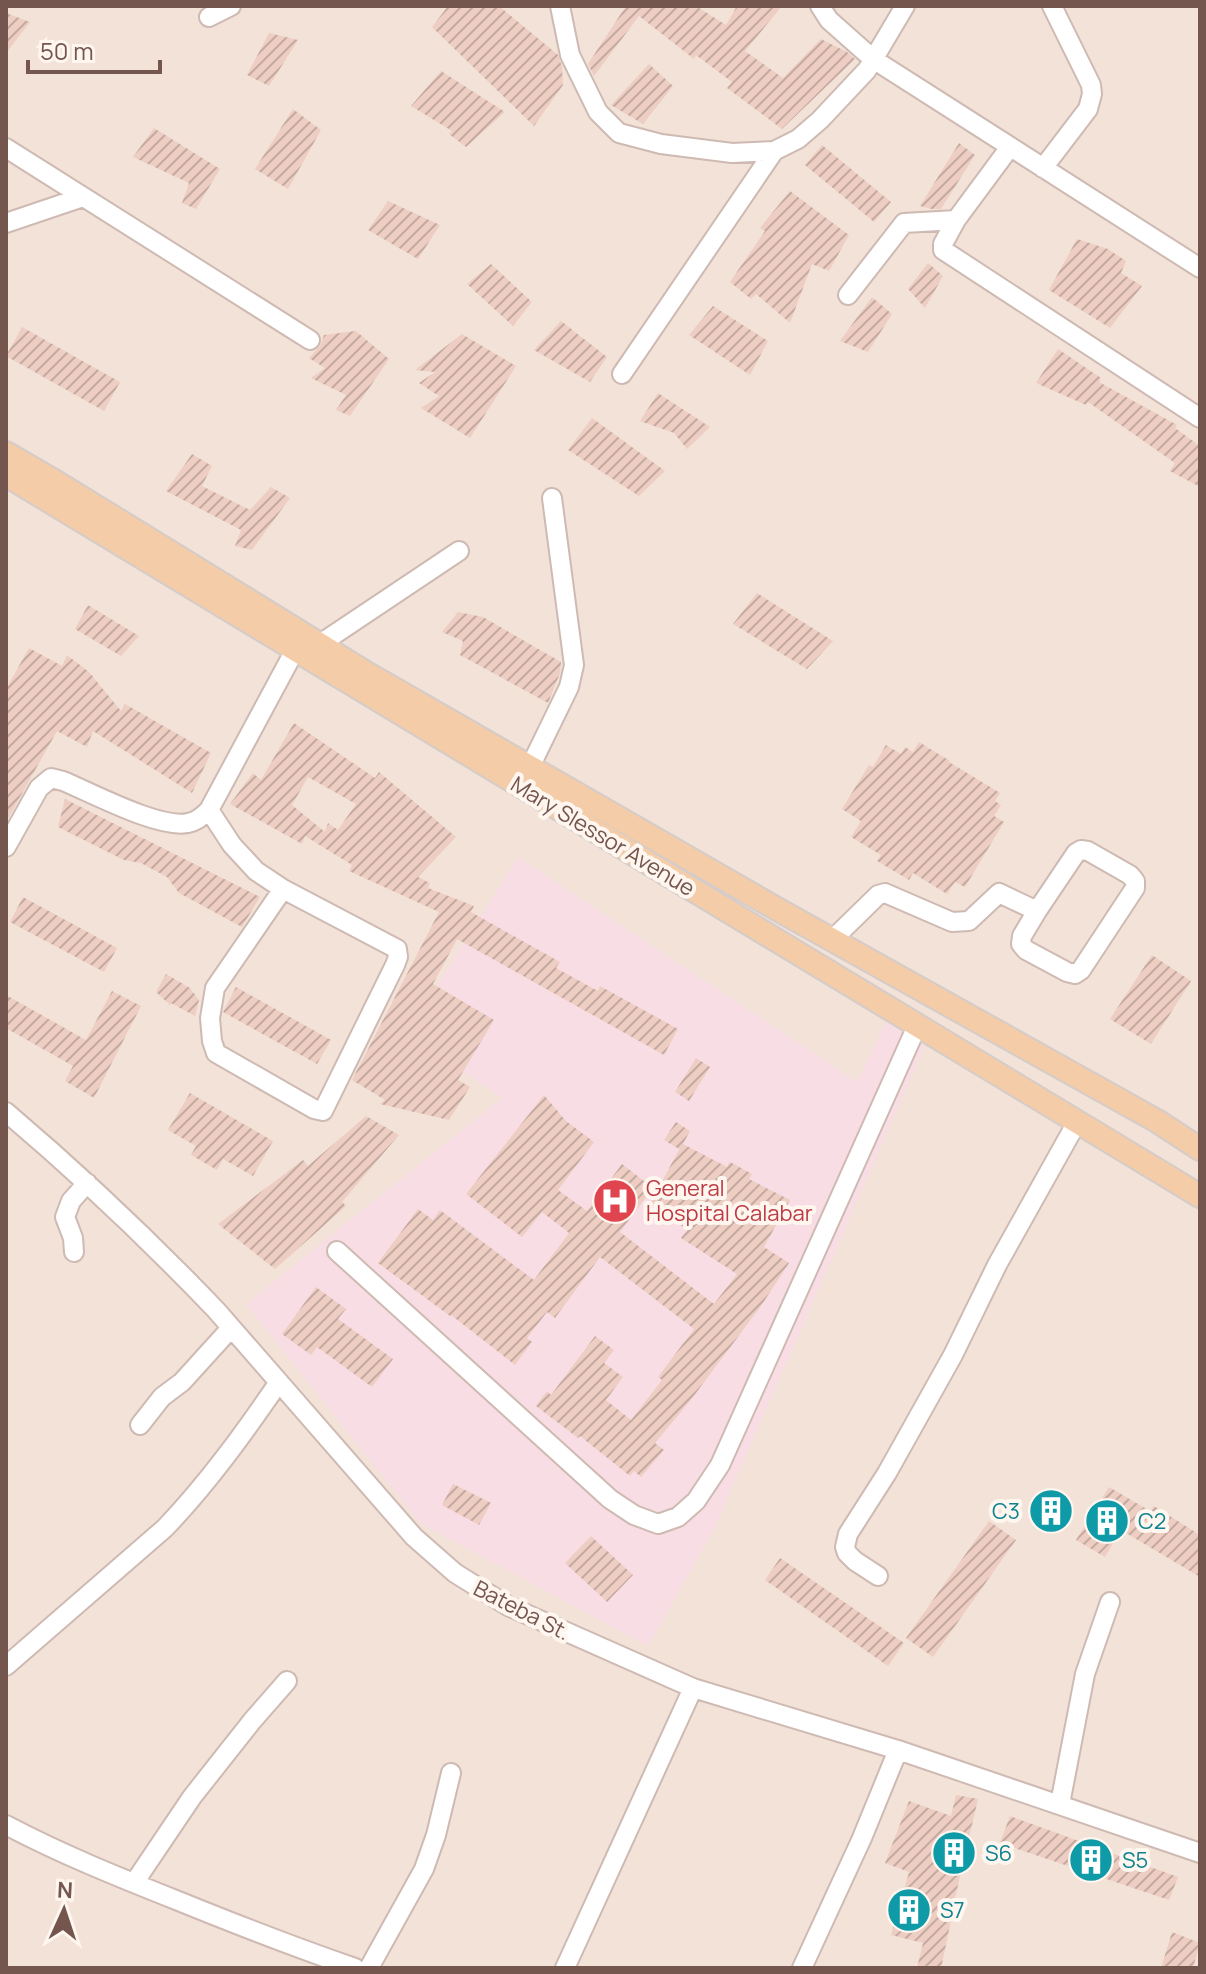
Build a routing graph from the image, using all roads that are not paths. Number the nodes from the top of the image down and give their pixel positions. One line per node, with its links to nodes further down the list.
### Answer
1 (231, 6): 6 (street)
2 (560, 6): 10 (street)
3 (820, 6): 7 (street)
4 (905, 6): 7 (street)
5 (1052, 6): 11 (street)
6 (209, 17)
7 (873, 59): 8 (street); 10 (street)
8 (1010, 147): 11 (street); 13 (street)
9 (6, 148): 12 (street)
10 (774, 151): 18 (street)
11 (1043, 168): 15 (street)
12 (83, 197): 14 (street); 17 (street)
13 (956, 220): 16 (street); 19 (street)
14 (6, 223)
15 (1200, 268)
16 (848, 295)
17 (310, 340)
18 (622, 374)
19 (1200, 418)
20 (6, 453): 24 (main road, Mary Slessor Avenue)
21 (6, 475): 25 (main road, Mary Slessor Avenue)
22 (552, 498): 26 (street)
23 (459, 551): 24 (street)
24 (320, 644): 26 (main road, Mary Slessor Avenue)
25 (295, 650): 27 (street); 32 (main road, Mary Slessor Avenue)
26 (530, 767): 31 (main road, Mary Slessor Avenue)
27 (209, 810): 28 (street); 29 (street)
28 (6, 847)
29 (283, 889): 29 (street)
30 (1037, 911): 30 (street); 31 (street)
31 (832, 940): 35 (main road, Mary Slessor Avenue)
32 (917, 1026): 34 (main road, Mary Slessor Avenue); 38 (street)
33 (6, 1112): 36 (street, Bateba St.)
34 (1077, 1122): 37 (main road, Mary Slessor Avenue); 43 (street)
35 (1200, 1149)
36 (87, 1183): 39 (street); 40 (street, Bateba St.)
37 (1200, 1196)
38 (337, 1251)
39 (74, 1252)
40 (231, 1328): 41 (street, Bateba St.); 42 (street)
41 (279, 1382): 45 (street); 47 (street, Bateba St.)
42 (140, 1425)
43 (878, 1576)
44 (1110, 1602): 50 (street)
45 (6, 1666)
46 (287, 1681): 53 (street)
47 (693, 1688): 48 (street, Bateba St.); 56 (street)
48 (898, 1750): 50 (street, Bateba St.); 57 (street)
49 (451, 1773): 55 (street)
50 (1060, 1804): 52 (street, Bateba St.)
51 (6, 1825): 53 (street)
52 (1200, 1853)
53 (134, 1883): 54 (street)
54 (355, 1968)
55 (369, 1968)
56 (565, 1968)
57 (802, 1968)

